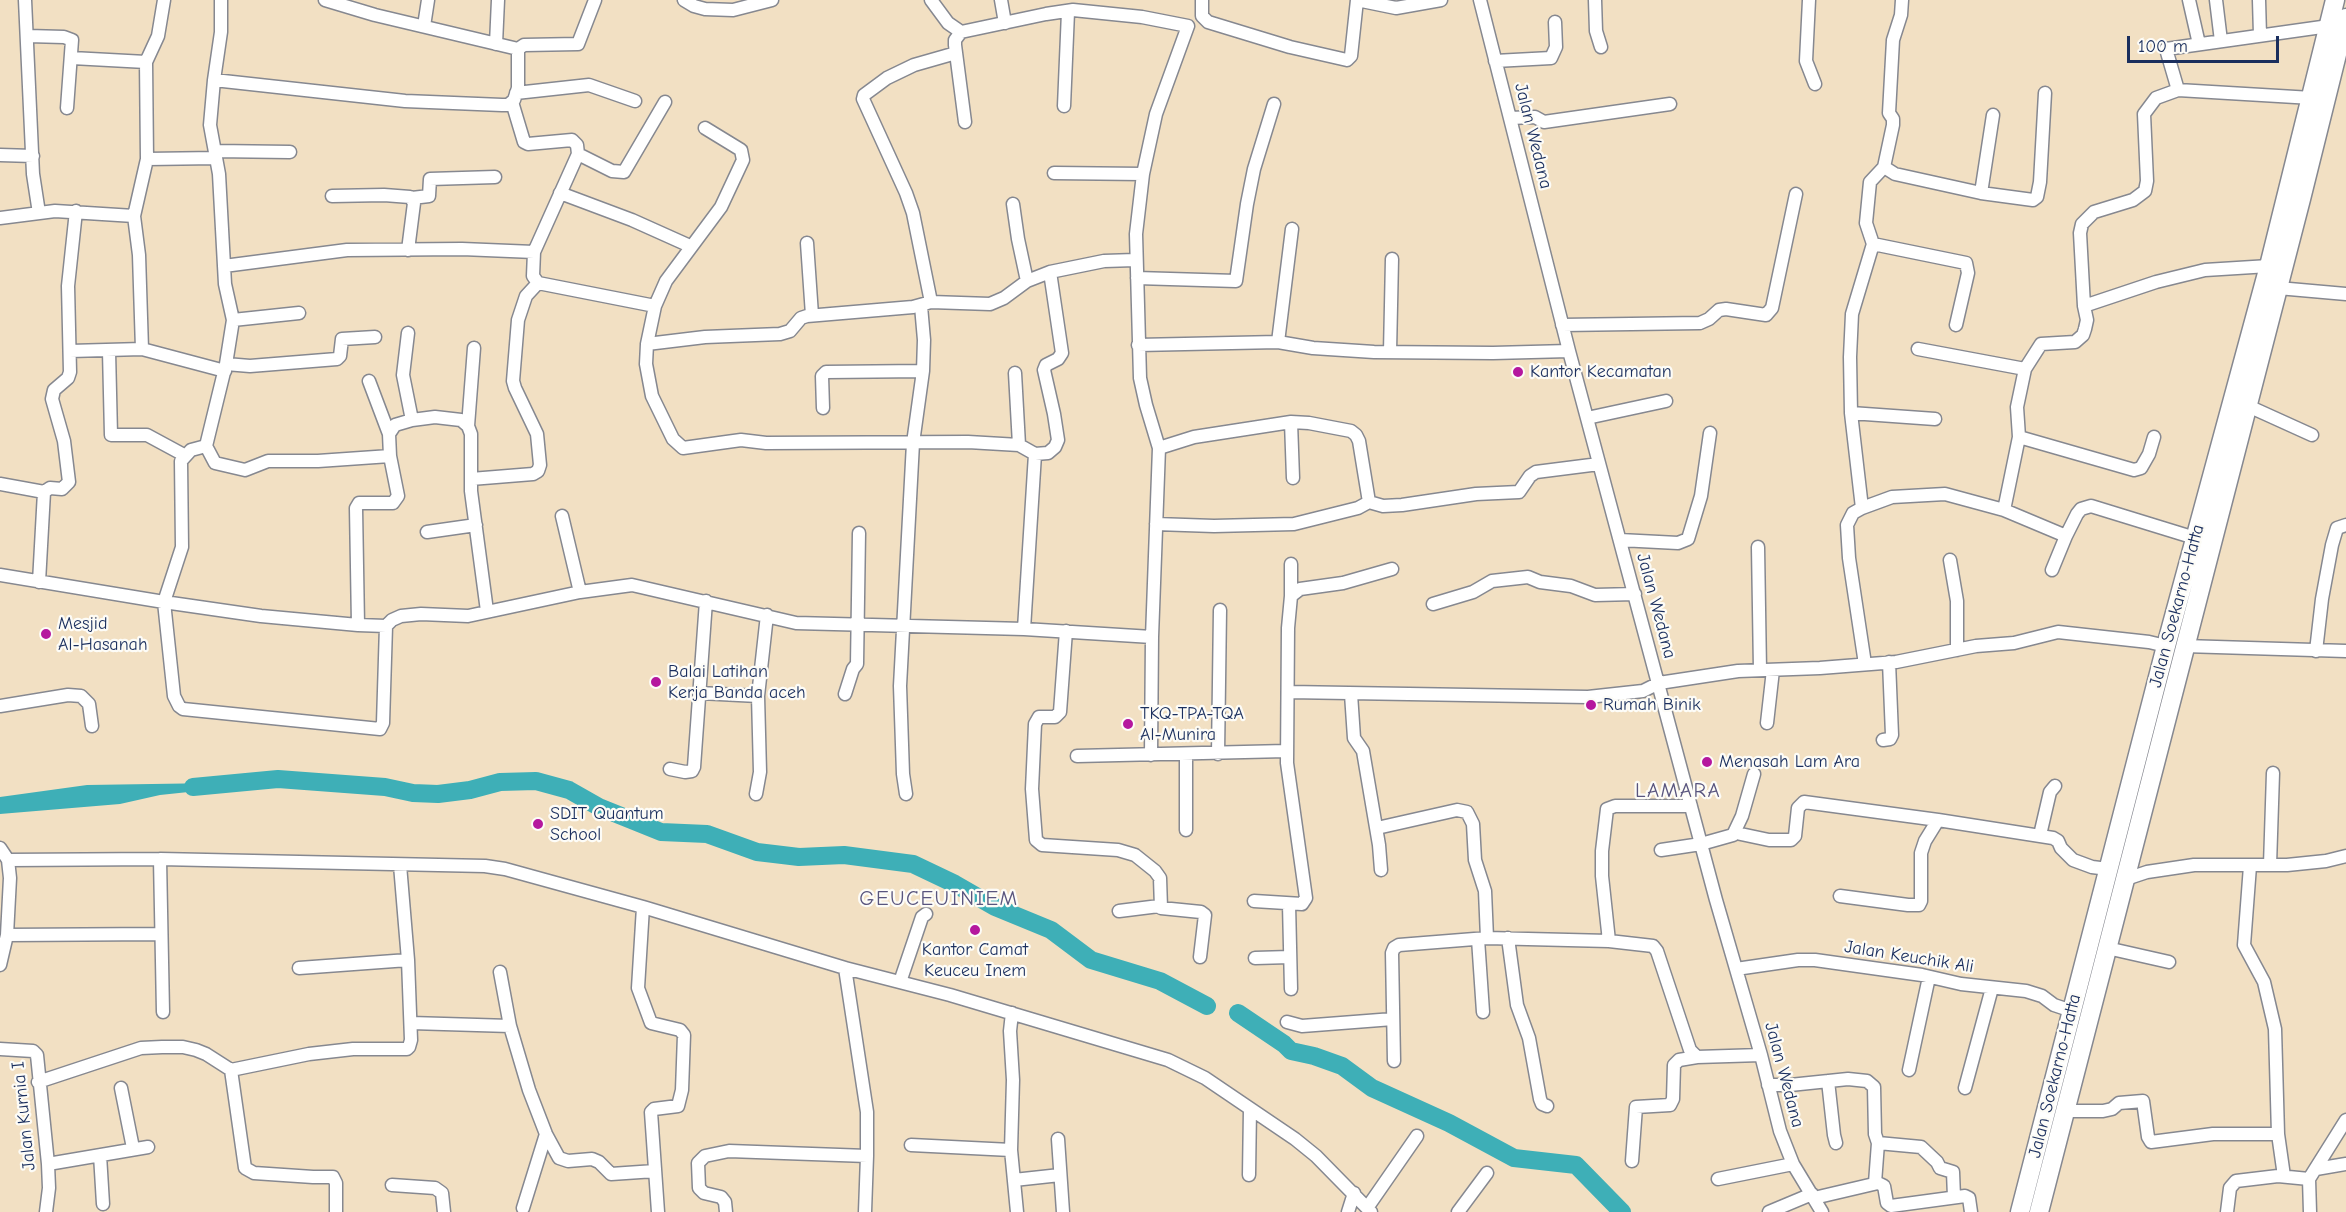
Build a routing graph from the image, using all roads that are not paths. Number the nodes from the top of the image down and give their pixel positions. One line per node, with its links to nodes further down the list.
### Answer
1 (25, 0): 33 (street)
2 (164, 0): 42 (street)
3 (221, 0): 43 (street)
4 (325, 0): 29 (street)
5 (428, 0): 29 (street)
6 (498, 0): 35 (street)
7 (595, 0): 38 (street)
8 (684, 0): 9 (street)
9 (772, 0)
10 (931, 0): 31 (street)
11 (1001, 0): 27 (street)
12 (1202, 0): 24 (street)
13 (1357, 0): 14 (street); 24 (street)
14 (1441, 0)
15 (1480, 0): 41 (street, Jalan Wedana)
16 (1595, 0): 37 (street)
17 (1809, 0): 44 (street)
18 (1902, 0): 65 (street)
19 (2190, 0): 36 (street)
20 (2216, 0): 34 (street)
21 (2259, 0): 32 (street)
22 (2335, 0): 30 (highway, Jalan Soekarno-Hatta)
23 (1071, 7): 27 (street); 28 (street); 53 (street)
24 (1202, 16): 28 (street)
25 (2346, 18): 93 (highway, Jalan Soekarno-Hatta)
26 (1555, 22): 41 (street)
27 (1005, 23): 31 (street)
28 (1187, 24): 67 (street)
29 (424, 26): 35 (street)
30 (2329, 26): 32 (street); 48 (highway, Jalan Soekarno-Hatta)
31 (961, 32): 39 (street)
32 (2260, 35): 34 (street)
33 (28, 36): 40 (street); 63 (street)
34 (2221, 41): 36 (street)
35 (496, 44): 38 (street)
36 (2199, 44): 45 (street)
37 (1601, 47)
38 (518, 49): 47 (street)
39 (956, 53): 57 (street); 95 (street)
40 (72, 58): 42 (street); 54 (street)
41 (1495, 61): 56 (street, Jalan Wedana)
42 (146, 62): 64 (street)
43 (214, 80): 47 (street); 60 (street)
44 (1815, 84)
45 (2178, 90): 48 (street); 97 (street)
46 (2045, 93): 70 (street)
47 (514, 98): 49 (street); 61 (street)
48 (2312, 98): 88 (highway, Jalan Soekarno-Hatta)
49 (635, 101)
50 (664, 102): 61 (street)
51 (1274, 104): 90 (street)
52 (1670, 104): 56 (street)
53 (1064, 106)
54 (67, 108)
55 (1993, 115): 70 (street)
56 (1510, 118): 101 (street, Jalan Wedana)
57 (965, 122)
58 (705, 128): 82 (street)
59 (290, 152): 60 (street)
60 (215, 154): 64 (street); 87 (street)
61 (578, 154): 69 (street)
62 (0, 155): 63 (street)
63 (33, 156): 76 (street)
64 (147, 159): 77 (street)
65 (1884, 167): 70 (street); 81 (street)
66 (1054, 173): 67 (street)
67 (1143, 174): 86 (street)
68 (495, 177): 73 (street)
69 (560, 193): 82 (street); 84 (street)
70 (1981, 193)
71 (1796, 194): 101 (street)
72 (332, 196): 73 (street)
73 (412, 198): 83 (street)
74 (1013, 204): 91 (street)
75 (76, 211): 76 (street); 77 (street); 111 (street)
76 (39, 213): 78 (street)
77 (134, 216): 109 (street)
78 (0, 218)
79 (1292, 229): 105 (street)
80 (807, 243): 99 (street)
81 (1874, 244): 102 (street); 123 (street)
82 (690, 246): 96 (street)
83 (408, 250): 84 (street); 87 (street)
84 (534, 252): 92 (street)
85 (1392, 259): 114 (street)
86 (1135, 260): 89 (street); 90 (street)
87 (224, 266): 100 (street)
88 (2269, 266): 97 (street); 156 (highway, Jalan Soekarno-Hatta)
89 (1050, 272): 91 (street); 138 (street)
90 (1137, 278): 107 (street)
91 (1027, 281): 95 (street)
92 (538, 283): 96 (street); 143 (street)
93 (2278, 288): 94 (street); 121 (highway, Jalan Soekarno-Hatta)
94 (2346, 294)
95 (926, 304): 99 (street); 117 (street)
96 (655, 306): 106 (street)
97 (2084, 306): 116 (street)
98 (299, 313): 100 (street)
99 (813, 315): 106 (street)
100 (233, 320): 115 (street)
101 (1562, 325): 113 (street, Jalan Wedana)
102 (1956, 325)
103 (408, 333): 126 (street)
104 (375, 338): 115 (street)
105 (1278, 342): 107 (street); 114 (street)
106 (647, 344): 134 (street)
107 (1138, 345): 137 (street)
108 (474, 348): 128 (street)
109 (142, 349): 112 (street); 115 (street)
110 (1918, 349): 116 (street)
111 (70, 351): 112 (street); 145 (street)
112 (109, 351): 139 (street)
113 (1569, 351): 114 (street); 124 (street, Jalan Wedana)
114 (1390, 352)
115 (225, 367): 136 (street)
116 (2025, 369): 132 (street)
117 (923, 371): 122 (street); 134 (street)
118 (1015, 373): 135 (street)
119 (369, 381): 130 (street)
120 (1666, 401): 124 (street)
121 (2248, 405): 131 (street); 182 (highway, Jalan Soekarno-Hatta)
122 (823, 408)
123 (1851, 413): 125 (street); 147 (street)
124 (1587, 418): 141 (street, Jalan Wedana)
125 (1935, 419)
126 (412, 420): 128 (street); 130 (street)
127 (1291, 422): 137 (street); 142 (street); 146 (street)
128 (468, 426): 143 (street)
129 (1710, 433): 157 (street)
130 (389, 434): 140 (street)
131 (2312, 435)
132 (2019, 437): 133 (street); 148 (street)
133 (2154, 437)
134 (913, 442): 135 (street); 177 (street)
135 (1019, 445): 138 (street)
136 (206, 446): 139 (street); 140 (street)
137 (1159, 448): 150 (street)
138 (1035, 454): 178 (street)
139 (184, 455): 169 (street)
140 (390, 456): 174 (street)
141 (1599, 464): 146 (street); 157 (street, Jalan Wedana)
142 (1293, 478)
143 (471, 479): 151 (street)
144 (0, 484): 145 (street)
145 (44, 492): 164 (street)
146 (1369, 502): 150 (street)
147 (1862, 508): 148 (street); 187 (street)
148 (2004, 510): 155 (street)
149 (562, 516): 165 (street)
150 (1156, 524): 180 (street)
151 (476, 525): 153 (street); 172 (street)
152 (2346, 525): 184 (street)
153 (427, 532)
154 (860, 533): 175 (street)
155 (2066, 536): 156 (street); 162 (street)
156 (2195, 538): 181 (highway, Jalan Soekarno-Hatta)
157 (1620, 540): 166 (street, Jalan Wedana)
158 (1758, 547): 188 (street)
159 (1950, 560): 183 (street)
160 (1291, 564): 167 (street)
161 (1392, 569): 167 (street)
162 (2052, 570)
163 (0, 575): 164 (street)
164 (39, 582): 169 (street)
165 (580, 592): 168 (street); 172 (street)
166 (1635, 594): 170 (street); 190 (street, Jalan Wedana)
167 (1292, 596): 191 (street)
168 (706, 600): 173 (street); 192 (street)
169 (165, 602): 174 (street); 176 (street)
170 (1433, 604)
171 (1220, 610): 202 (street)
172 (487, 611): 176 (street)
173 (767, 615): 175 (street); 195 (street)
174 (358, 625): 176 (street)
175 (859, 625): 177 (street); 193 (street)
176 (386, 626)
177 (903, 627): 178 (street); 211 (street)
178 (1024, 629): 179 (street)
179 (1066, 631): 180 (street); 234 (street)
180 (1152, 637): 203 (street)
181 (2166, 646): 183 (street); 206 (highway, Jalan Soekarno-Hatta)
182 (2184, 646): 184 (street); 206 (highway, Jalan Soekarno-Hatta)
183 (1957, 650): 186 (street)
184 (2316, 651): 185 (street)
185 (2346, 651)
186 (1889, 662): 187 (street); 199 (street)
187 (1865, 664): 189 (street)
188 (1760, 670): 189 (street); 190 (street)
189 (1773, 670): 197 (street)
190 (1659, 683): 194 (street); 212 (street, Jalan Wedana)
191 (1289, 692): 194 (street); 200 (street)
192 (700, 693): 195 (street); 205 (street)
193 (845, 694)
194 (1351, 694): 214 (street)
195 (758, 696): 210 (street)
196 (0, 706): 198 (street)
197 (1767, 723)
198 (92, 726)
199 (1882, 740)
200 (1286, 751): 202 (street); 233 (street)
201 (1186, 754): 202 (street); 203 (street); 215 (street)
202 (1218, 754)
203 (1151, 755): 204 (street)
204 (1077, 756)
205 (670, 770)
206 (2143, 770): 227 (highway, Jalan Soekarno-Hatta); 229 (highway, Jalan Soekarno-Hatta)
207 (2272, 773): 226 (street)
208 (1754, 774): 216 (street)
209 (2055, 786): 217 (street)
210 (756, 794)
211 (906, 794)
212 (1691, 806): 218 (street, Jalan Wedana); 242 (street)
213 (1938, 820): 216 (street); 217 (street); 230 (street)
214 (1377, 828): 228 (street); 240 (street)
215 (1186, 830)
216 (1736, 833): 218 (street)
217 (2040, 835): 227 (street)
218 (1701, 844): 220 (street); 252 (street, Jalan Wedana)
219 (0, 848): 223 (street)
220 (1661, 850)
221 (2346, 856): 226 (street)
222 (159, 859): 223 (street); 224 (street); 238 (street)
223 (9, 860): 232 (street)
224 (400, 865): 235 (street); 247 (street)
225 (2250, 866): 226 (street); 229 (street); 282 (street)
226 (2270, 866)
227 (2108, 869): 258 (highway, Jalan Soekarno-Hatta)
228 (1381, 870)
229 (2123, 880): 243 (highway, Jalan Soekarno-Hatta)
230 (1840, 896)
231 (1254, 901): 233 (street)
232 (4, 902): 239 (street)
233 (1289, 904): 245 (street)
234 (1160, 906): 236 (street); 244 (street)
235 (643, 907): 251 (street); 297 (street)
236 (1119, 911)
237 (926, 914): 255 (street)
238 (161, 934): 239 (street); 259 (street)
239 (7, 935): 249 (street)
240 (1483, 939): 241 (street); 260 (street); 262 (street)
241 (1508, 939): 242 (street); 277 (street)
242 (1609, 941): 268 (street)
243 (2107, 948): 248 (street); 279 (highway, Jalan Soekarno-Hatta)
244 (1200, 957)
245 (1290, 957): 246 (street); 257 (street)
246 (1255, 958)
247 (408, 960): 250 (street); 264 (street)
248 (2169, 962)
249 (0, 966)
250 (299, 968)
251 (845, 968): 255 (street); 292 (street)
252 (1736, 969): 254 (street, Jalan Keuchik Ali); 267 (street, Jalan Wedana)
253 (500, 972): 265 (street)
254 (1929, 977): 256 (street, Jalan Keuchik Ali); 271 (street)
255 (900, 982): 261 (street)
256 (1992, 988): 258 (street, Jalan Keuchik Ali); 276 (street)
257 (1291, 989)
258 (2072, 1011): 326 (highway, Jalan Soekarno-Hatta)
259 (163, 1012)
260 (1483, 1012)
261 (1012, 1013): 278 (street); 290 (street)
262 (1393, 1019): 263 (street); 269 (street)
263 (1287, 1022)
264 (411, 1023): 265 (street); 270 (street)
265 (510, 1026): 281 (street)
266 (0, 1049): 273 (street, Jalan Kurnia I)
267 (1761, 1055): 268 (street); 274 (street, Jalan Wedana)
268 (1697, 1057): 293 (street)
269 (1394, 1061)
270 (231, 1070): 273 (street); 314 (street)
271 (1909, 1070)
272 (1828, 1081): 274 (street); 285 (street); 286 (street)
273 (38, 1082): 294 (street, Jalan Kurnia I)
274 (1768, 1085): 295 (street, Jalan Wedana)
275 (120, 1088): 289 (street)
276 (1965, 1088)
277 (1547, 1106)
278 (1250, 1109): 301 (street); 307 (street)
279 (2064, 1111): 282 (street); 327 (highway, Jalan Soekarno-Hatta)
280 (2346, 1120): 299 (street)
281 (546, 1134): 297 (street); 311 (street)
282 (2278, 1134): 302 (street)
283 (1417, 1136): 312 (street)
284 (1058, 1139): 300 (street)
285 (1836, 1143)
286 (1878, 1143): 305 (street); 309 (street)
287 (911, 1145): 290 (street)
288 (148, 1146): 289 (street)
289 (133, 1148): 291 (street)
290 (1011, 1150): 304 (street)
291 (100, 1155): 294 (street); 310 (street)
292 (867, 1156): 317 (street); 318 (street)
293 (1632, 1161)
294 (48, 1164): 313 (street, Jalan Kurnia I)
295 (1793, 1164): 303 (street); 308 (street, Jalan Wedana)
296 (2346, 1164): 299 (street)
297 (655, 1171): 316 (street)
298 (1486, 1173): 322 (street)
299 (2313, 1174): 302 (street); 329 (street)
300 (1060, 1175): 304 (street); 320 (street)
301 (1249, 1175)
302 (2284, 1176): 328 (street)
303 (1718, 1179)
304 (1014, 1180): 319 (street)
305 (1875, 1183): 308 (street); 309 (street)
306 (392, 1185): 315 (street)
307 (1354, 1193): 312 (street); 321 (street)
308 (1813, 1196): 323 (street); 324 (street, Jalan Wedana)
309 (1954, 1197): 325 (street)
310 (103, 1204)
311 (523, 1208)
312 (1369, 1210)
313 (46, 1212)
314 (336, 1212)
315 (444, 1212)
316 (658, 1212)
317 (726, 1212)
318 (866, 1212)
319 (1017, 1212)
320 (1063, 1212)
321 (1348, 1212)
322 (1458, 1212)
323 (1769, 1212)
324 (1822, 1212)
325 (1971, 1212)
326 (2020, 1212)
327 (2038, 1212)
328 (2227, 1212)
329 (2310, 1212)

